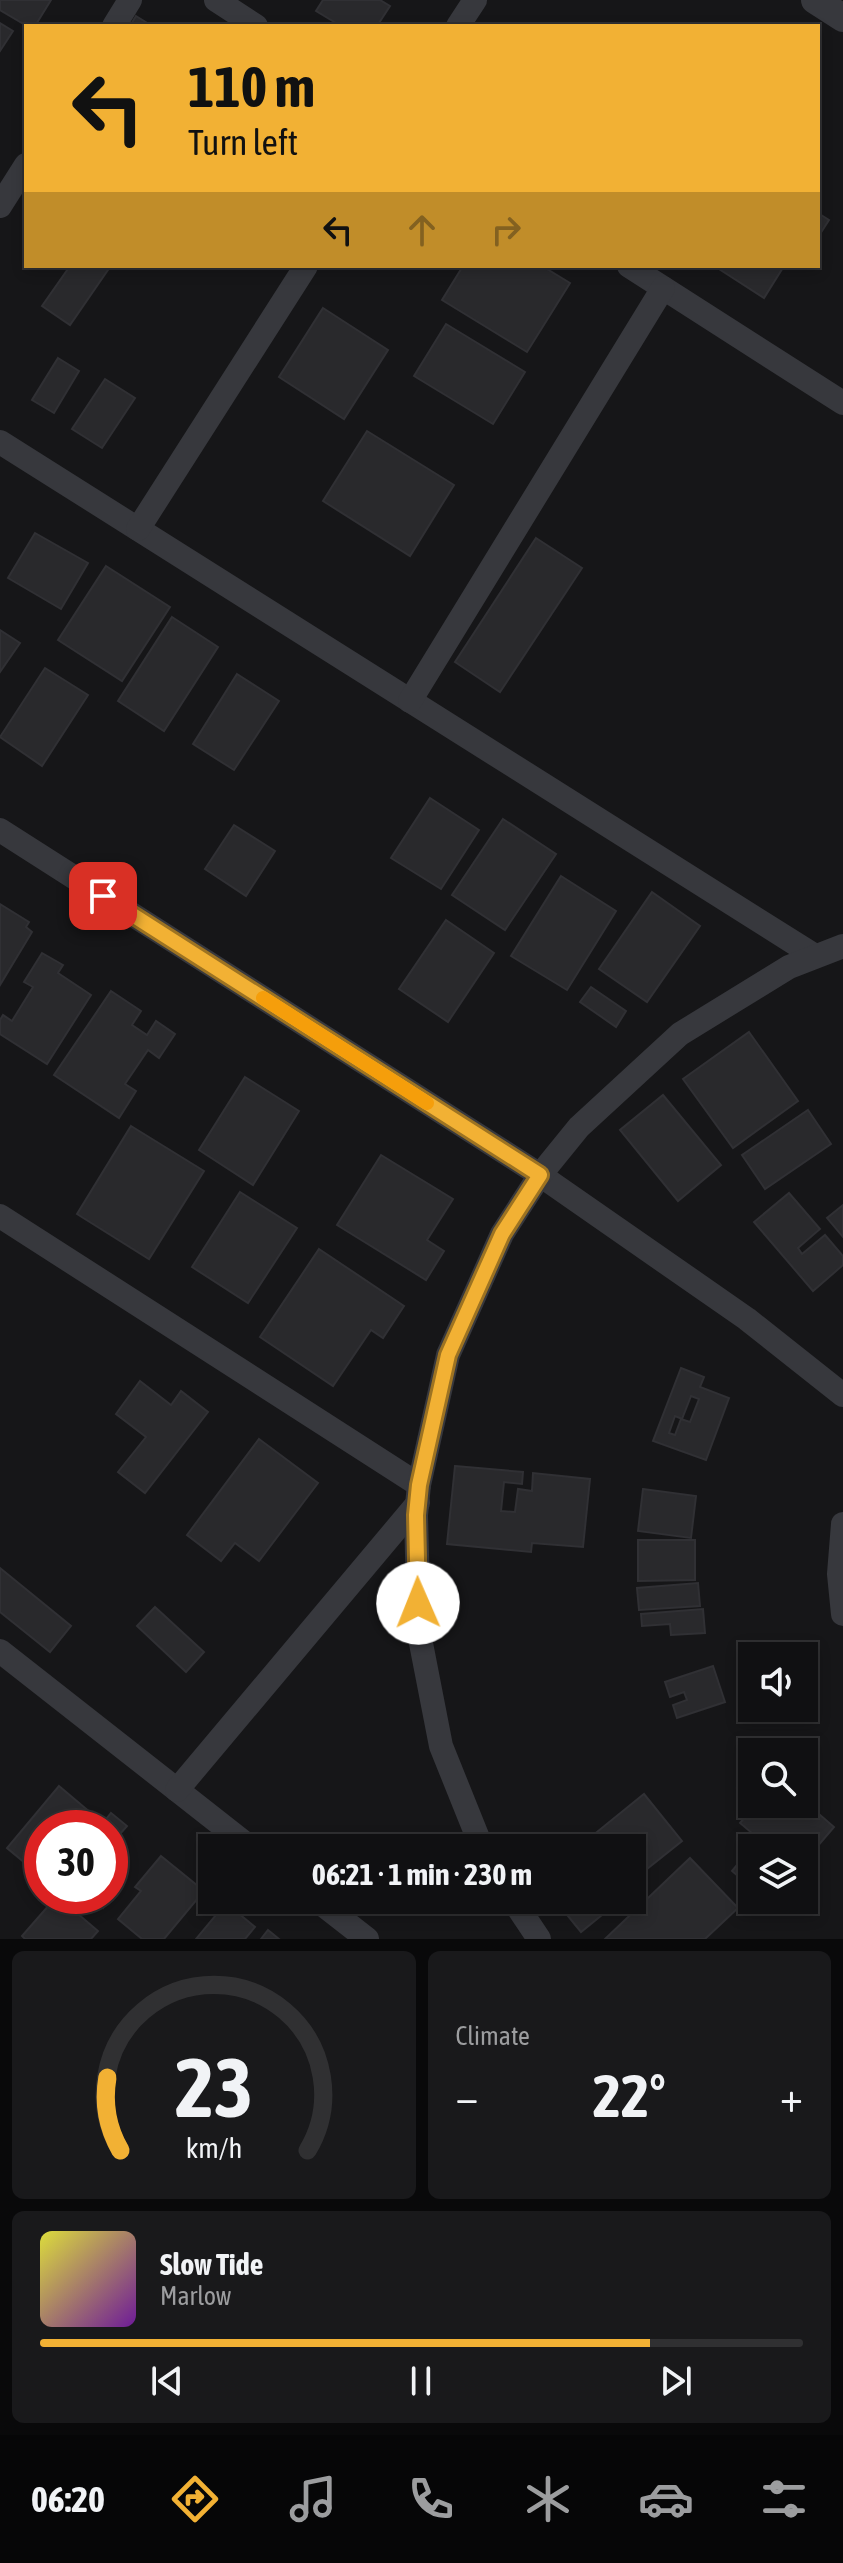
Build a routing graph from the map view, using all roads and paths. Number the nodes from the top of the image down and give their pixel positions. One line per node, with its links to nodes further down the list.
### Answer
1 (130, 0): 6 (street)
2 (216, 0): 7 (street)
3 (475, 0): 8 (street)
4 (815, 0): 5 (street)
5 (843, 18)
6 (115, 24)
7 (253, 24)
8 (459, 24)
9 (24, 168): 10 (street)
10 (0, 206)
11 (305, 268): 16 (street)
12 (632, 268): 13 (street)
13 (663, 288): 14 (street); 17 (street)
14 (843, 403)
15 (0, 442): 16 (street)
16 (138, 529): 17 (street)
17 (410, 701): 20 (street)
18 (0, 830): 21 (street)
19 (843, 946): 20 (street)
20 (815, 956): 21 (street)
21 (540, 1175): 23 (street); 24 (street)
22 (0, 1216): 24 (street)
23 (843, 1395)
24 (418, 1494): 28 (street); 30 (street)
25 (843, 1524): 26 (street)
26 (843, 1614)
27 (0, 1651): 28 (street)
28 (177, 1790): 29 (street)
29 (233, 1834)
30 (476, 1834)
31 (335, 1914): 33 (street)
32 (522, 1914): 34 (street)
33 (367, 1939)
34 (539, 1939)

